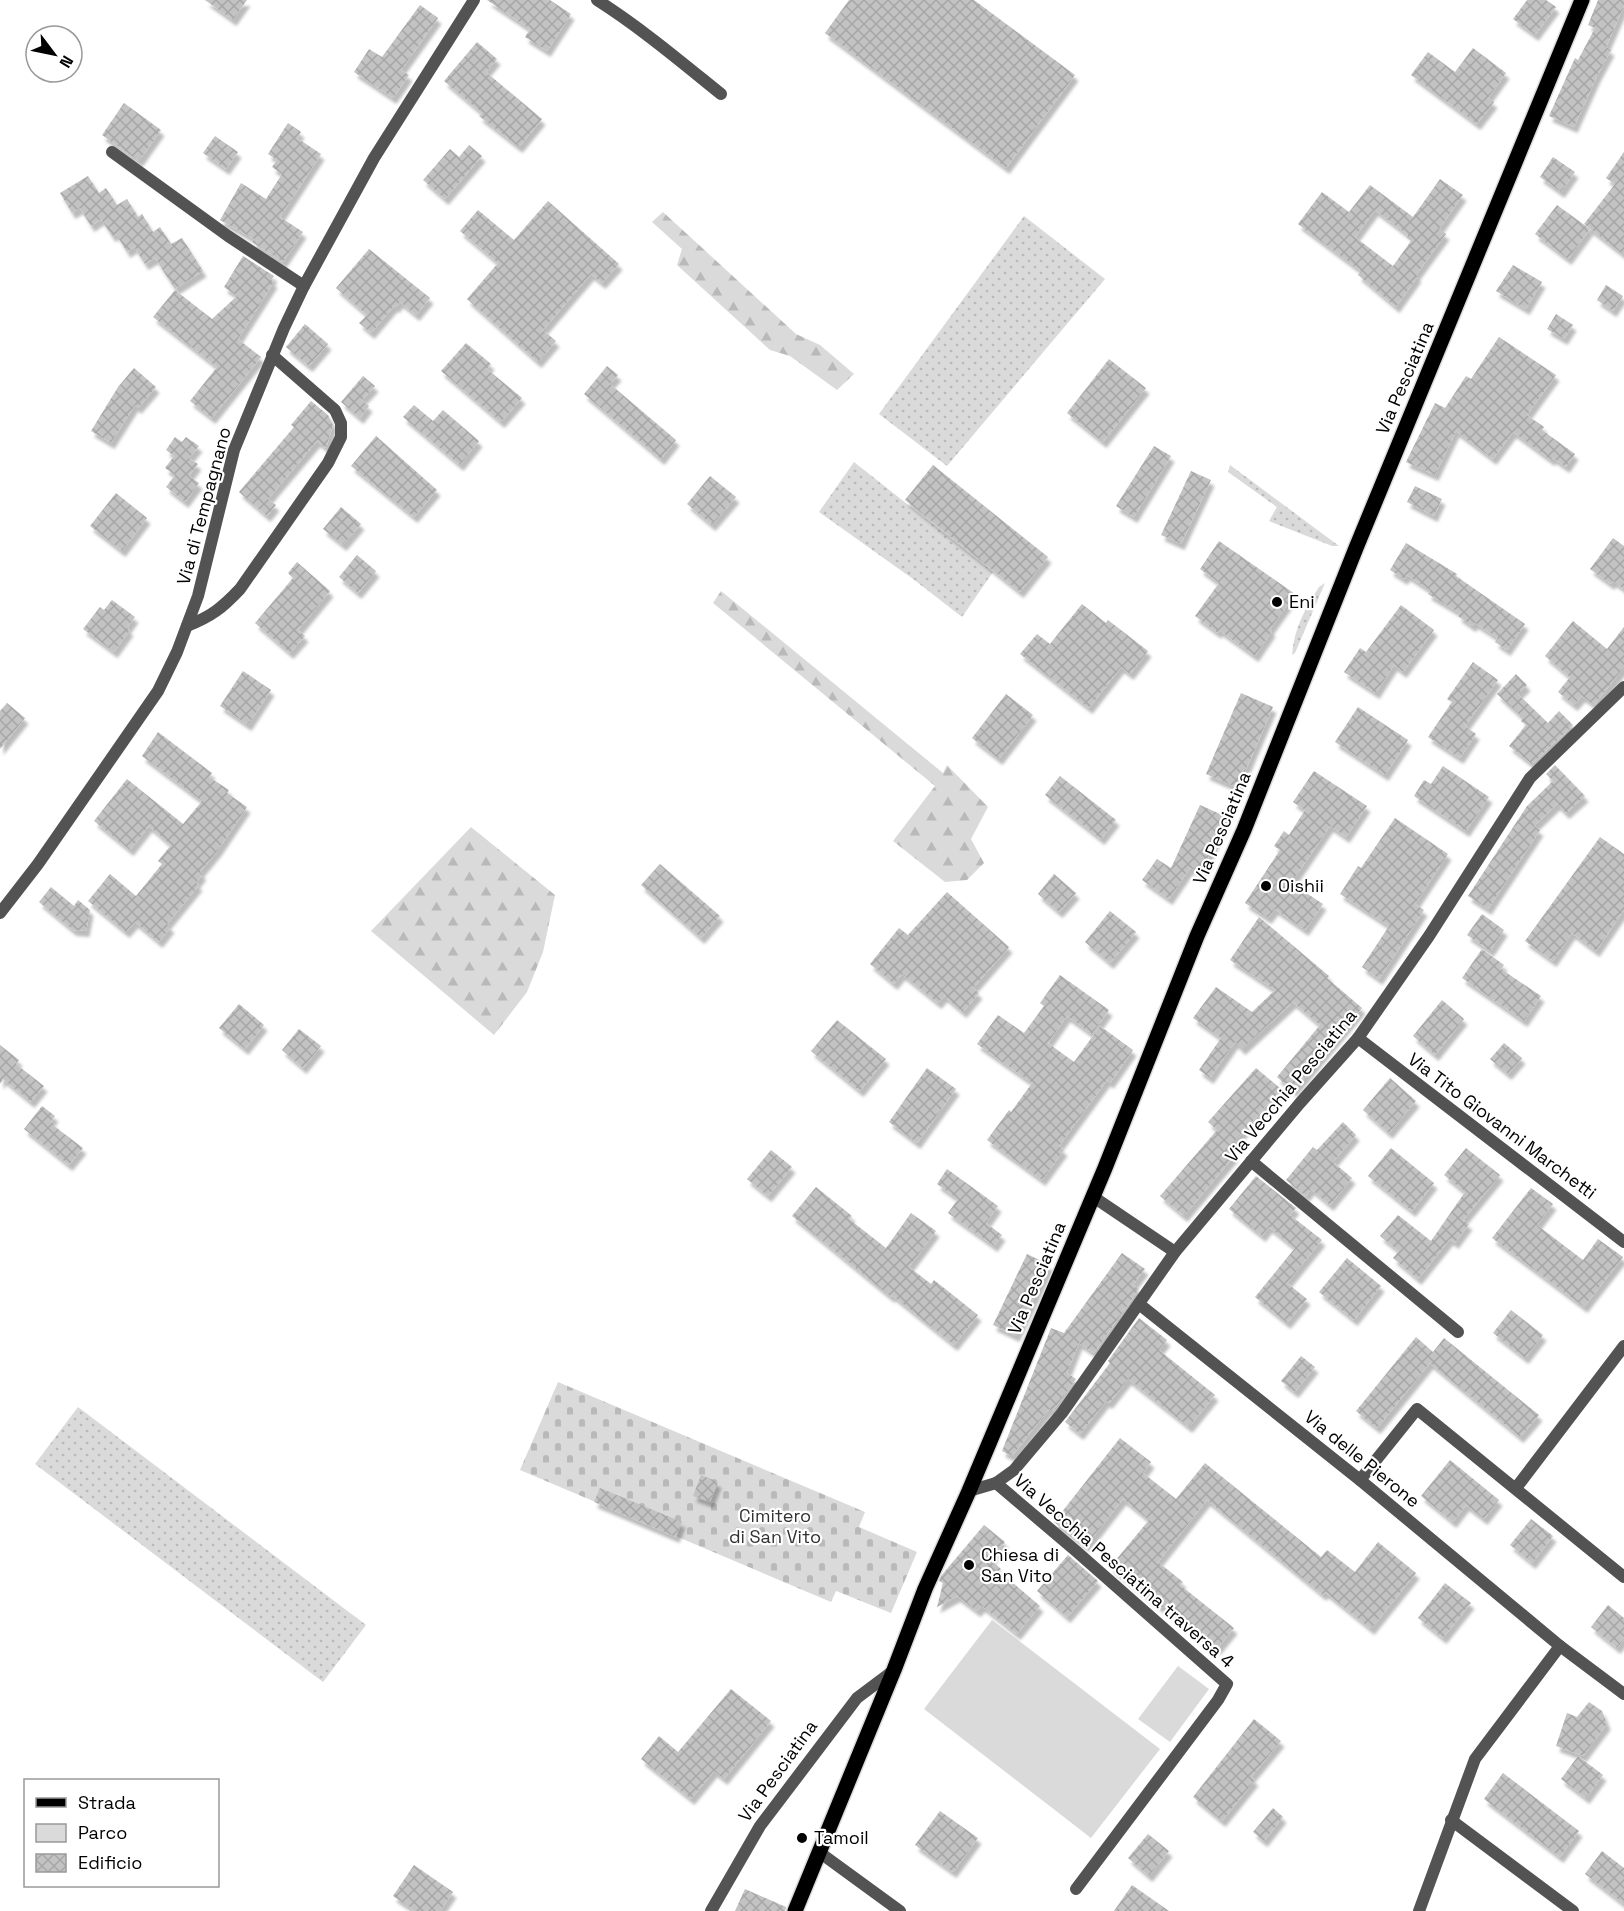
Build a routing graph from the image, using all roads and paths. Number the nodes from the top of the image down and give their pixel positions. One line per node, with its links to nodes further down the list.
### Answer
1 (474, 0): 6 (street, Via di Tempagnano)
2 (597, 0): 4 (street)
3 (1582, 0): 13 (main road, Via Pesciatina)
4 (721, 94)
5 (112, 152): 6 (street)
6 (304, 286): 7 (street, Via di Tempagnano)
7 (272, 355): 8 (street, Via di Tempagnano); 8 (street)
8 (187, 626): 10 (street, Via di Tempagnano)
9 (1624, 687): 11 (street, Via Vecchia Pesciatina)
10 (0, 913)
11 (1358, 1038): 12 (street, Via Vecchia Pesciatina); 14 (street, Via Tito Giovanni Marchetti)
12 (1251, 1161): 15 (street, Via Vecchia Pesciatina); 17 (street)
13 (1092, 1196): 15 (street); 22 (main road, Via Pesciatina)
14 (1624, 1242)
15 (1175, 1252): 16 (street, Via Vecchia Pesciatina)
16 (1139, 1304): 19 (street, Via delle Pierone); 20 (street, Via Vecchia Pesciatina)
17 (1458, 1332)
18 (1624, 1346): 21 (street)
19 (1360, 1480): 21 (street); 24 (street, Via delle Pierone)
20 (996, 1483): 22 (street, Via Vecchia Pesciatina); 29 (street, Via Vecchia Pesciatina traversa 4)
21 (1516, 1488): 23 (street)
22 (969, 1491): 25 (main road, Via Pesciatina)
23 (1624, 1577)
24 (1560, 1646): 26 (street, Via delle Pierone); 27 (street)
25 (894, 1670): 28 (main road, Via Pesciatina); 30 (street, Via Pesciatina)
26 (1624, 1694)
27 (1451, 1820): 33 (street); 34 (street)
28 (819, 1852): 31 (main road, Via Pesciatina); 32 (street)
29 (1076, 1889)
30 (711, 1911)
31 (795, 1911)
32 (900, 1911)
33 (1419, 1911)
34 (1573, 1911)

